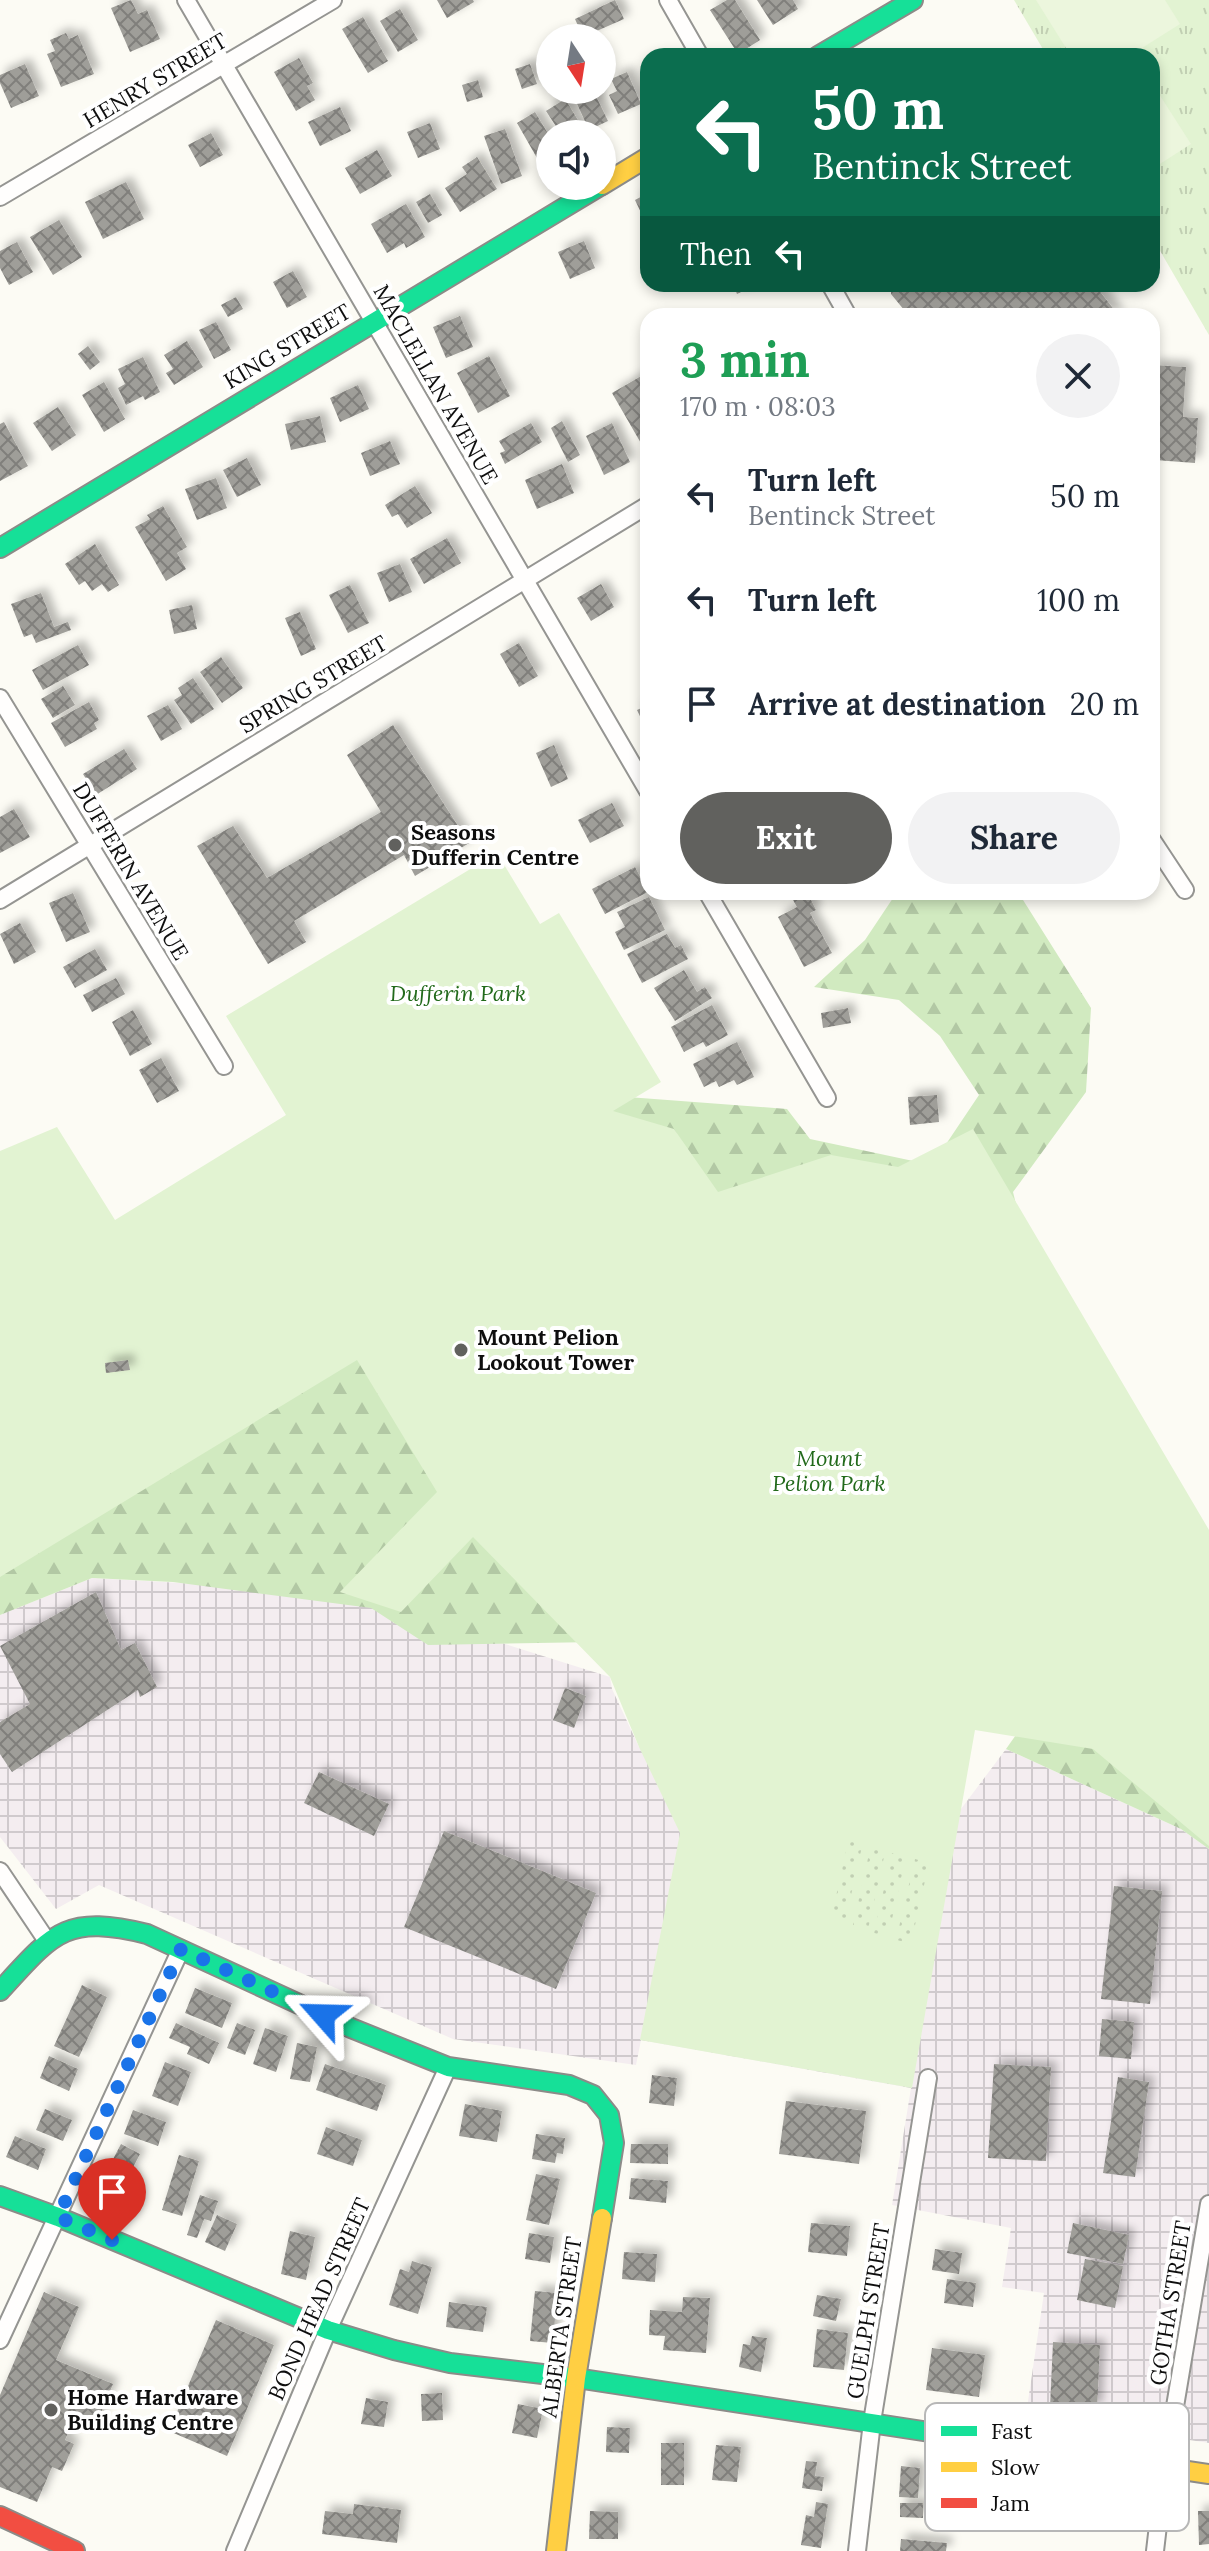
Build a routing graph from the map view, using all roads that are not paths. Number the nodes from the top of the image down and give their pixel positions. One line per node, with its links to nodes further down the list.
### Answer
1 (186, 0): 7 (street, MACLELLAN AVENUE)
2 (333, 0): 7 (street, HENRY STREET)
3 (668, 0): 5 (street)
4 (913, 0): 6 (street)
5 (695, 48)
6 (832, 48)
7 (224, 65): 10 (street, HENRY STREET); 12 (street, MACLELLAN AVENUE)
8 (640, 162): 9 (street, KING STREET)
9 (616, 177)
10 (0, 197)
11 (577, 200): 12 (street, KING STREET)
12 (374, 321): 14 (street, KING STREET); 15 (street, MACLELLAN AVENUE)
13 (640, 510): 15 (street, SPRING STREET)
14 (0, 548)
15 (525, 581): 17 (street, MACLELLAN AVENUE); 18 (street, SPRING STREET)
16 (0, 698): 18 (street, DUFFERIN AVENUE)
17 (640, 777)
18 (89, 845): 21 (street, SPRING STREET); 23 (street, DUFFERIN AVENUE)
19 (1160, 852): 20 (street)
20 (1185, 890)
21 (0, 900)
22 (712, 900): 24 (street)
23 (224, 1066)
24 (827, 1098)
25 (0, 1871): 26 (street)
26 (47, 1941): 27 (street); 28 (street)
27 (181, 1949): 29 (street); 33 (street)
28 (0, 1991)
29 (448, 2067): 34 (street, BOND HEAD STREET); 36 (street, ALBERTA STREET)
30 (928, 2078): 38 (street, GUELPH STREET)
31 (0, 2196): 33 (street)
32 (1209, 2204): 37 (street, GOTHA STREET)
33 (58, 2217): 34 (street); 35 (street)
34 (328, 2330): 36 (street); 45 (street, BOND HEAD STREET)
35 (0, 2340)
36 (576, 2378): 38 (street); 46 (street, ALBERTA STREET)
37 (1176, 2403)
38 (872, 2422): 39 (street); 47 (street, GUELPH STREET)
39 (925, 2430)
40 (1189, 2470): 41 (street)
41 (1209, 2474)
42 (0, 2516): 44 (street)
43 (1157, 2531): 48 (street, GOTHA STREET)
44 (75, 2551)
45 (235, 2551)
46 (556, 2551)
47 (857, 2551)
48 (1155, 2551)

